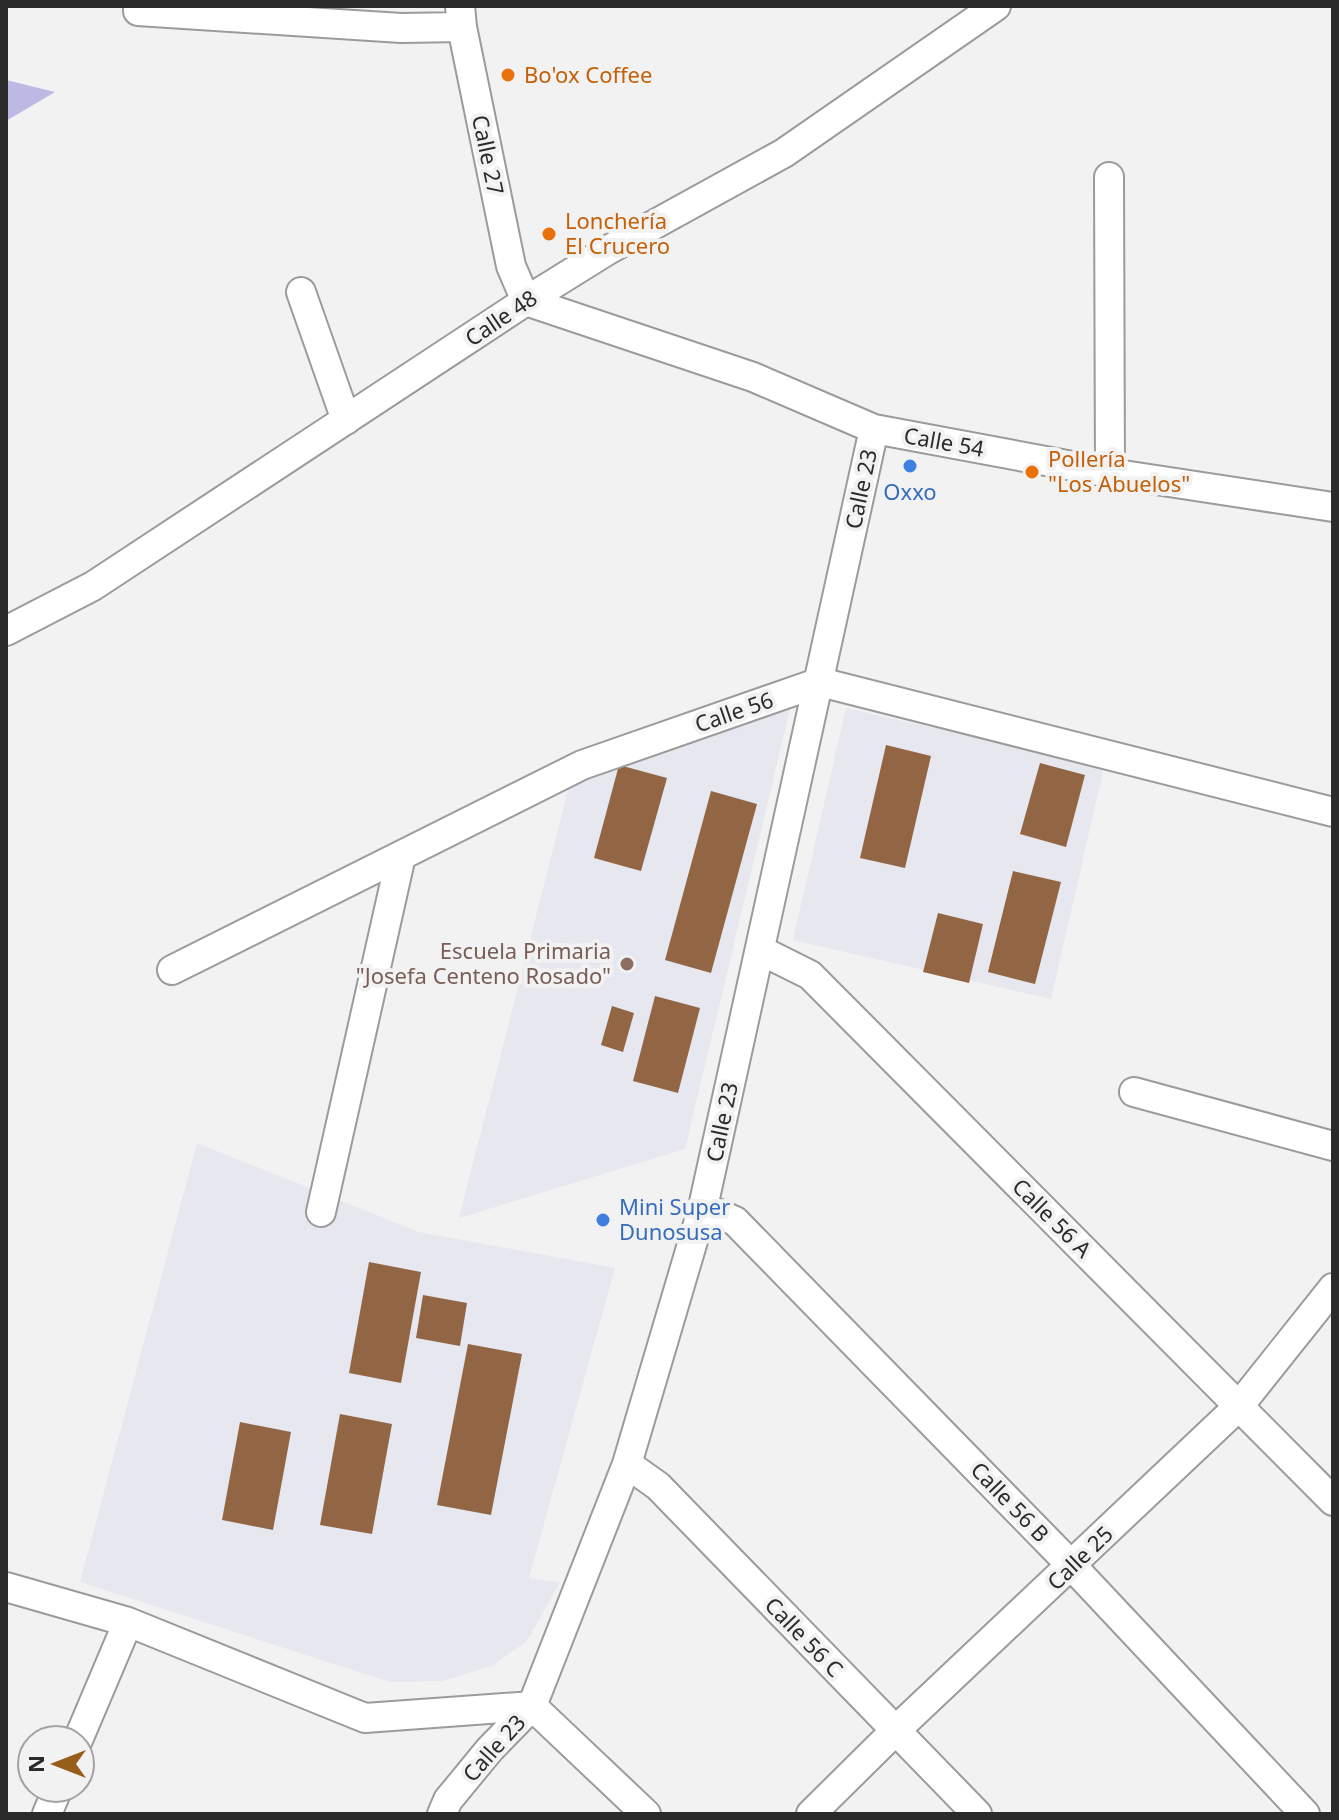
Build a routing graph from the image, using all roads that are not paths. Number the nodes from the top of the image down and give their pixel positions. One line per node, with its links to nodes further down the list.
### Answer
1 (138, 6): 3 (street)
2 (996, 6): 6 (street, Calle 48)
3 (461, 16): 6 (street, Calle 27)
4 (1109, 177): 9 (street)
5 (301, 292): 7 (street)
6 (526, 301): 7 (street, Calle 48); 8 (street, Calle 54)
7 (346, 420): 11 (street, Calle 48)
8 (874, 429): 9 (street, Calle 54); 12 (street, Calle 23)
9 (1110, 473): 10 (street, Calle 54)
10 (1333, 507)
11 (6, 631)
12 (820, 682): 13 (street); 14 (street, Calle 56); 15 (street, Calle 23)
13 (1333, 812)
14 (401, 856): 16 (street, Calle 56); 20 (street)
15 (760, 950): 19 (street, Calle 23); 22 (street, Calle 56 A)
16 (172, 970)
17 (1134, 1092): 18 (street)
18 (1333, 1146)
19 (703, 1207): 23 (street, Calle 23); 25 (street, Calle 56 B)
20 (321, 1212)
21 (1333, 1288): 22 (street, Calle 25)
22 (1239, 1406): 24 (street, Calle 56 A); 25 (street, Calle 25)
23 (627, 1464): 28 (street, Calle 23); 30 (street, Calle 56 C)
24 (1333, 1501)
25 (1072, 1566): 30 (street, Calle 25); 35 (street, Calle 56 B)
26 (6, 1587): 27 (street)
27 (128, 1622): 28 (street); 29 (street)
28 (532, 1706): 31 (street, Calle 23); 32 (street)
29 (85, 1724)
30 (896, 1730): 33 (street, Calle 25); 34 (street, Calle 56 C)
31 (442, 1814)
32 (646, 1814)
33 (811, 1814)
34 (977, 1814)
35 (1305, 1814)

